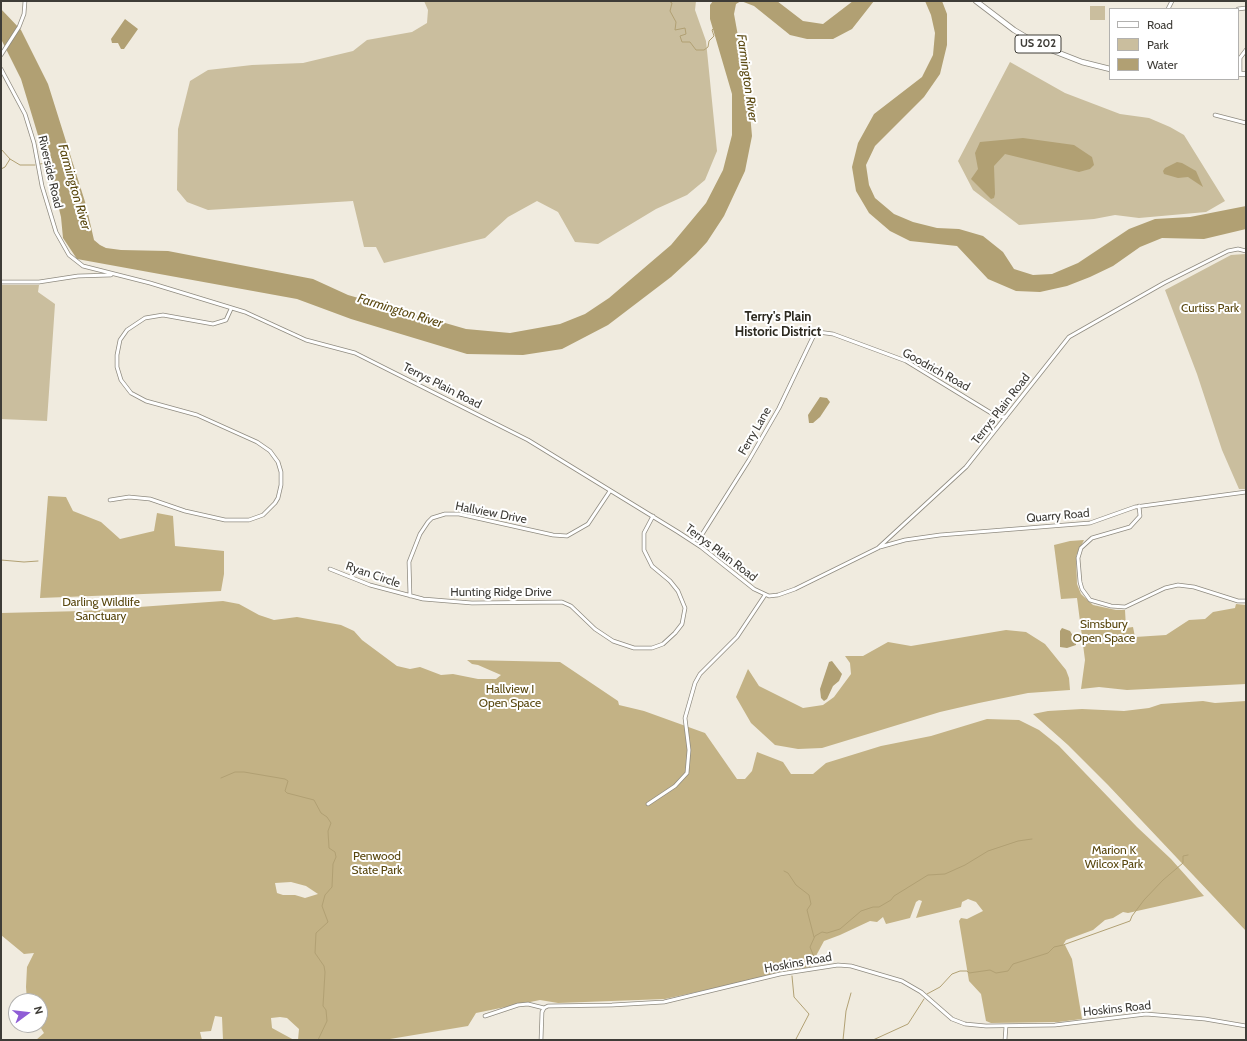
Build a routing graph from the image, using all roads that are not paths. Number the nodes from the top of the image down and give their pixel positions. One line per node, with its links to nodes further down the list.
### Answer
1 (25, 1): 4 (street)
2 (976, 1): 6 (highway, US 202)
3 (1246, 50): 7 (street)
4 (1, 55)
5 (1, 69): 11 (street, Riverside Road)
6 (1109, 69)
7 (1242, 74)
8 (1215, 115): 9 (street)
9 (1246, 123)
10 (1246, 251): 16 (street, Terrys Plain Road)
11 (115, 276): 12 (street); 13 (street, Terrys Plain Road)
12 (1, 282)
13 (231, 309): 18 (street, Terrys Plain Road); 20 (street)
14 (818, 332): 15 (street, Goodrich Road); 23 (street, Ferry Lane)
15 (996, 416): 16 (street, Goodrich Road); 17 (street, Goodrich Road)
16 (1006, 417): 17 (street, Terrys Plain Road)
17 (1001, 424): 24 (street, Terrys Plain Road)
18 (610, 491): 22 (street, Terrys Plain Road); 31 (street, Hallview Drive)
19 (1246, 492): 21 (street, Quarry Road)
20 (110, 500)
21 (1139, 506): 26 (street, Quarry Road); 32 (street)
22 (653, 516): 25 (street, Terrys Plain Road); 31 (street, Hunting Ridge Drive)
23 (701, 536): 25 (street, Ferry Lane); 27 (street)
24 (890, 538): 26 (street); 28 (street, Terrys Plain Road)
25 (692, 541): 27 (street, Terrys Plain Road)
26 (892, 544): 28 (street, Quarry Road)
27 (701, 546): 30 (street, Terrys Plain Road)
28 (878, 548): 30 (street, Terrys Plain Road)
29 (330, 569): 31 (street, Ryan Circle)
30 (765, 595): 33 (street)
31 (410, 596)
32 (1246, 601)
33 (648, 804)
34 (544, 1008): 35 (street, Hoskins Road); 36 (street, Hoskins Road); 38 (street)
35 (485, 1016)
36 (1006, 1026): 37 (street, Hoskins Road); 39 (street)
37 (1246, 1026)
38 (541, 1040)
39 (1005, 1040)

